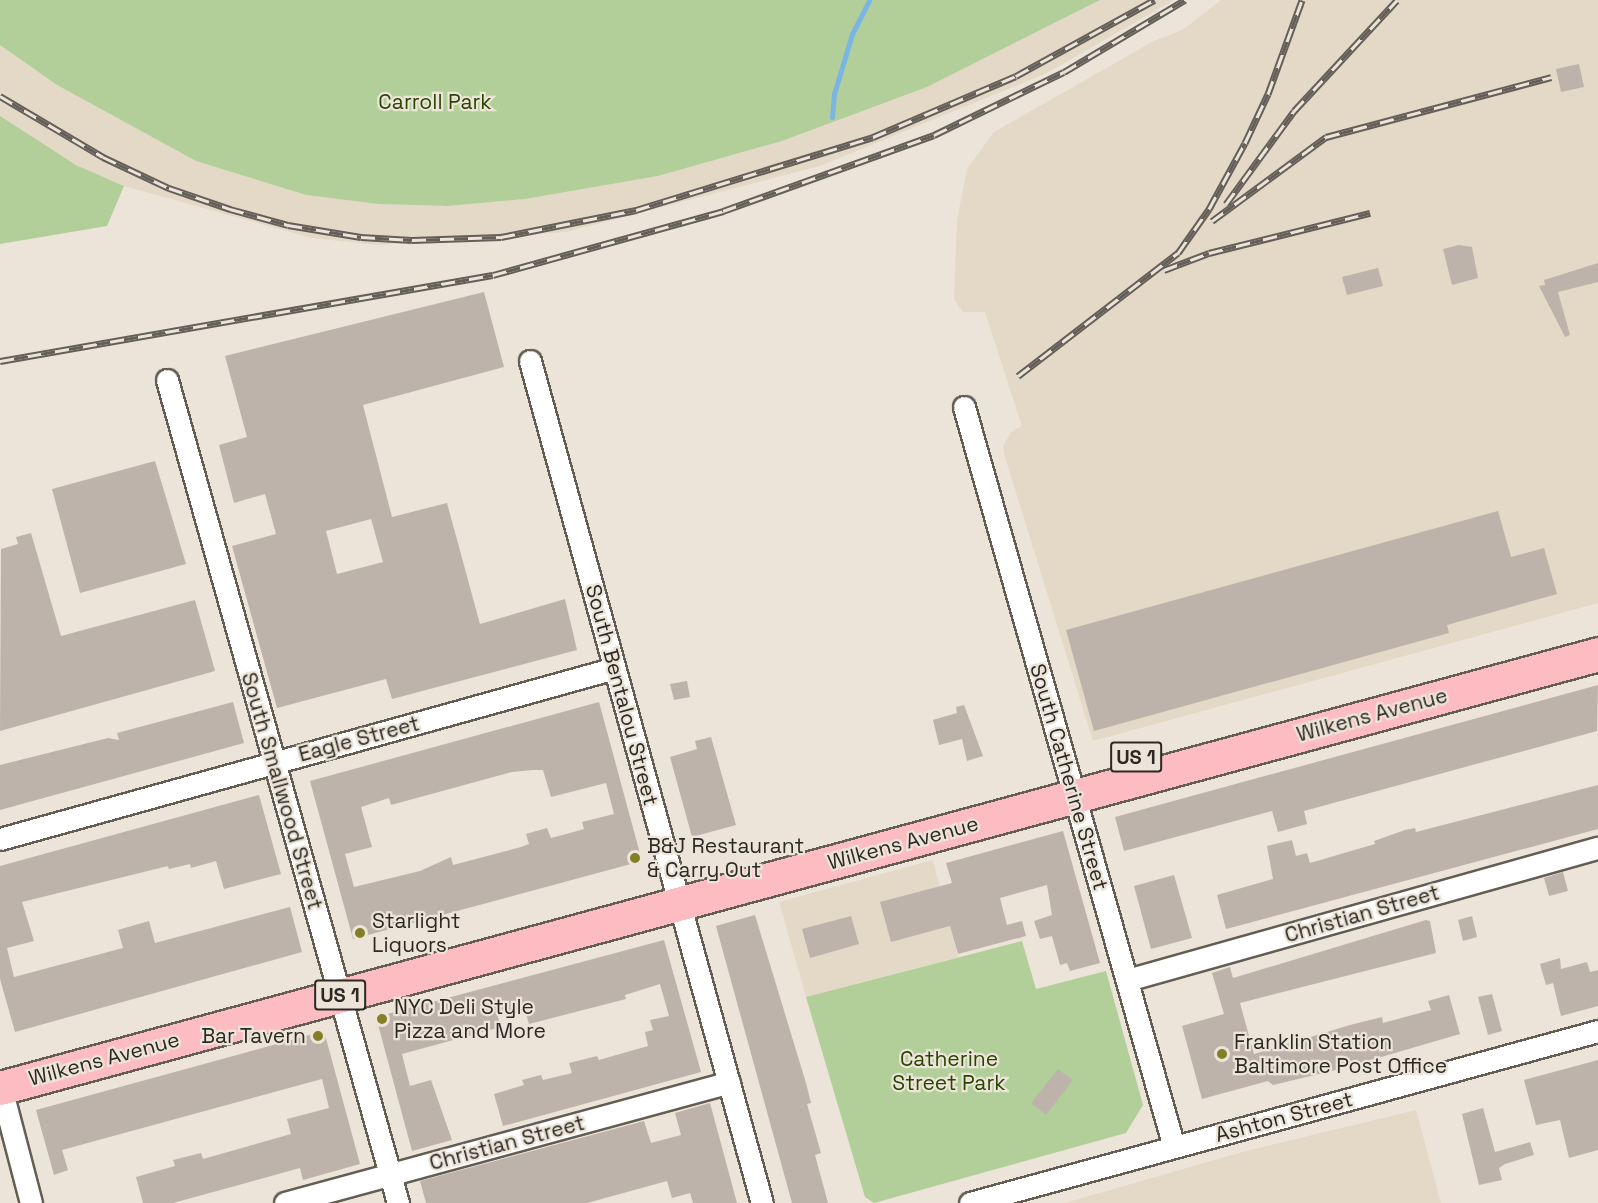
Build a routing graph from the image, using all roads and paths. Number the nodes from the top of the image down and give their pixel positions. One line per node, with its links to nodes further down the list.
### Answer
1 (530, 361): 6 (street, South Bentalou Street)
2 (167, 380): 7 (street, South Smallwood Street)
3 (964, 407): 8 (street, South Catherine Street)
4 (1598, 632): 8 (main road, Wilkens Avenue / US 1)
5 (1598, 654): 8 (main road, Wilkens Avenue / US 1)
6 (615, 668): 7 (street, Eagle Street); 11 (street, South Bentalou Street)
7 (274, 763): 9 (street, Eagle Street); 13 (street, South Smallwood Street)
8 (1072, 786): 11 (main road, Wilkens Avenue / US 1); 12 (street, South Catherine Street)
9 (0, 839)
10 (1598, 849): 12 (street, Christian Street)
11 (677, 893): 13 (main road, Wilkens Avenue / US 1); 16 (street, South Bentalou Street)
12 (1127, 980): 17 (street, South Catherine Street)
13 (337, 985): 15 (main road, Wilkens Avenue / US 1); 18 (street, South Smallwood Street)
14 (1598, 1031): 17 (street, Ashton Street)
15 (0, 1081): 19 (street)
16 (729, 1082): 18 (street, Christian Street); 22 (street, South Bentalou Street)
17 (1174, 1147): 23 (street, Ashton Street)
18 (390, 1174): 20 (street, Christian Street); 21 (street, South Smallwood Street)
19 (31, 1203)
20 (285, 1203)
21 (398, 1203)
22 (762, 1203)
23 (970, 1203)

